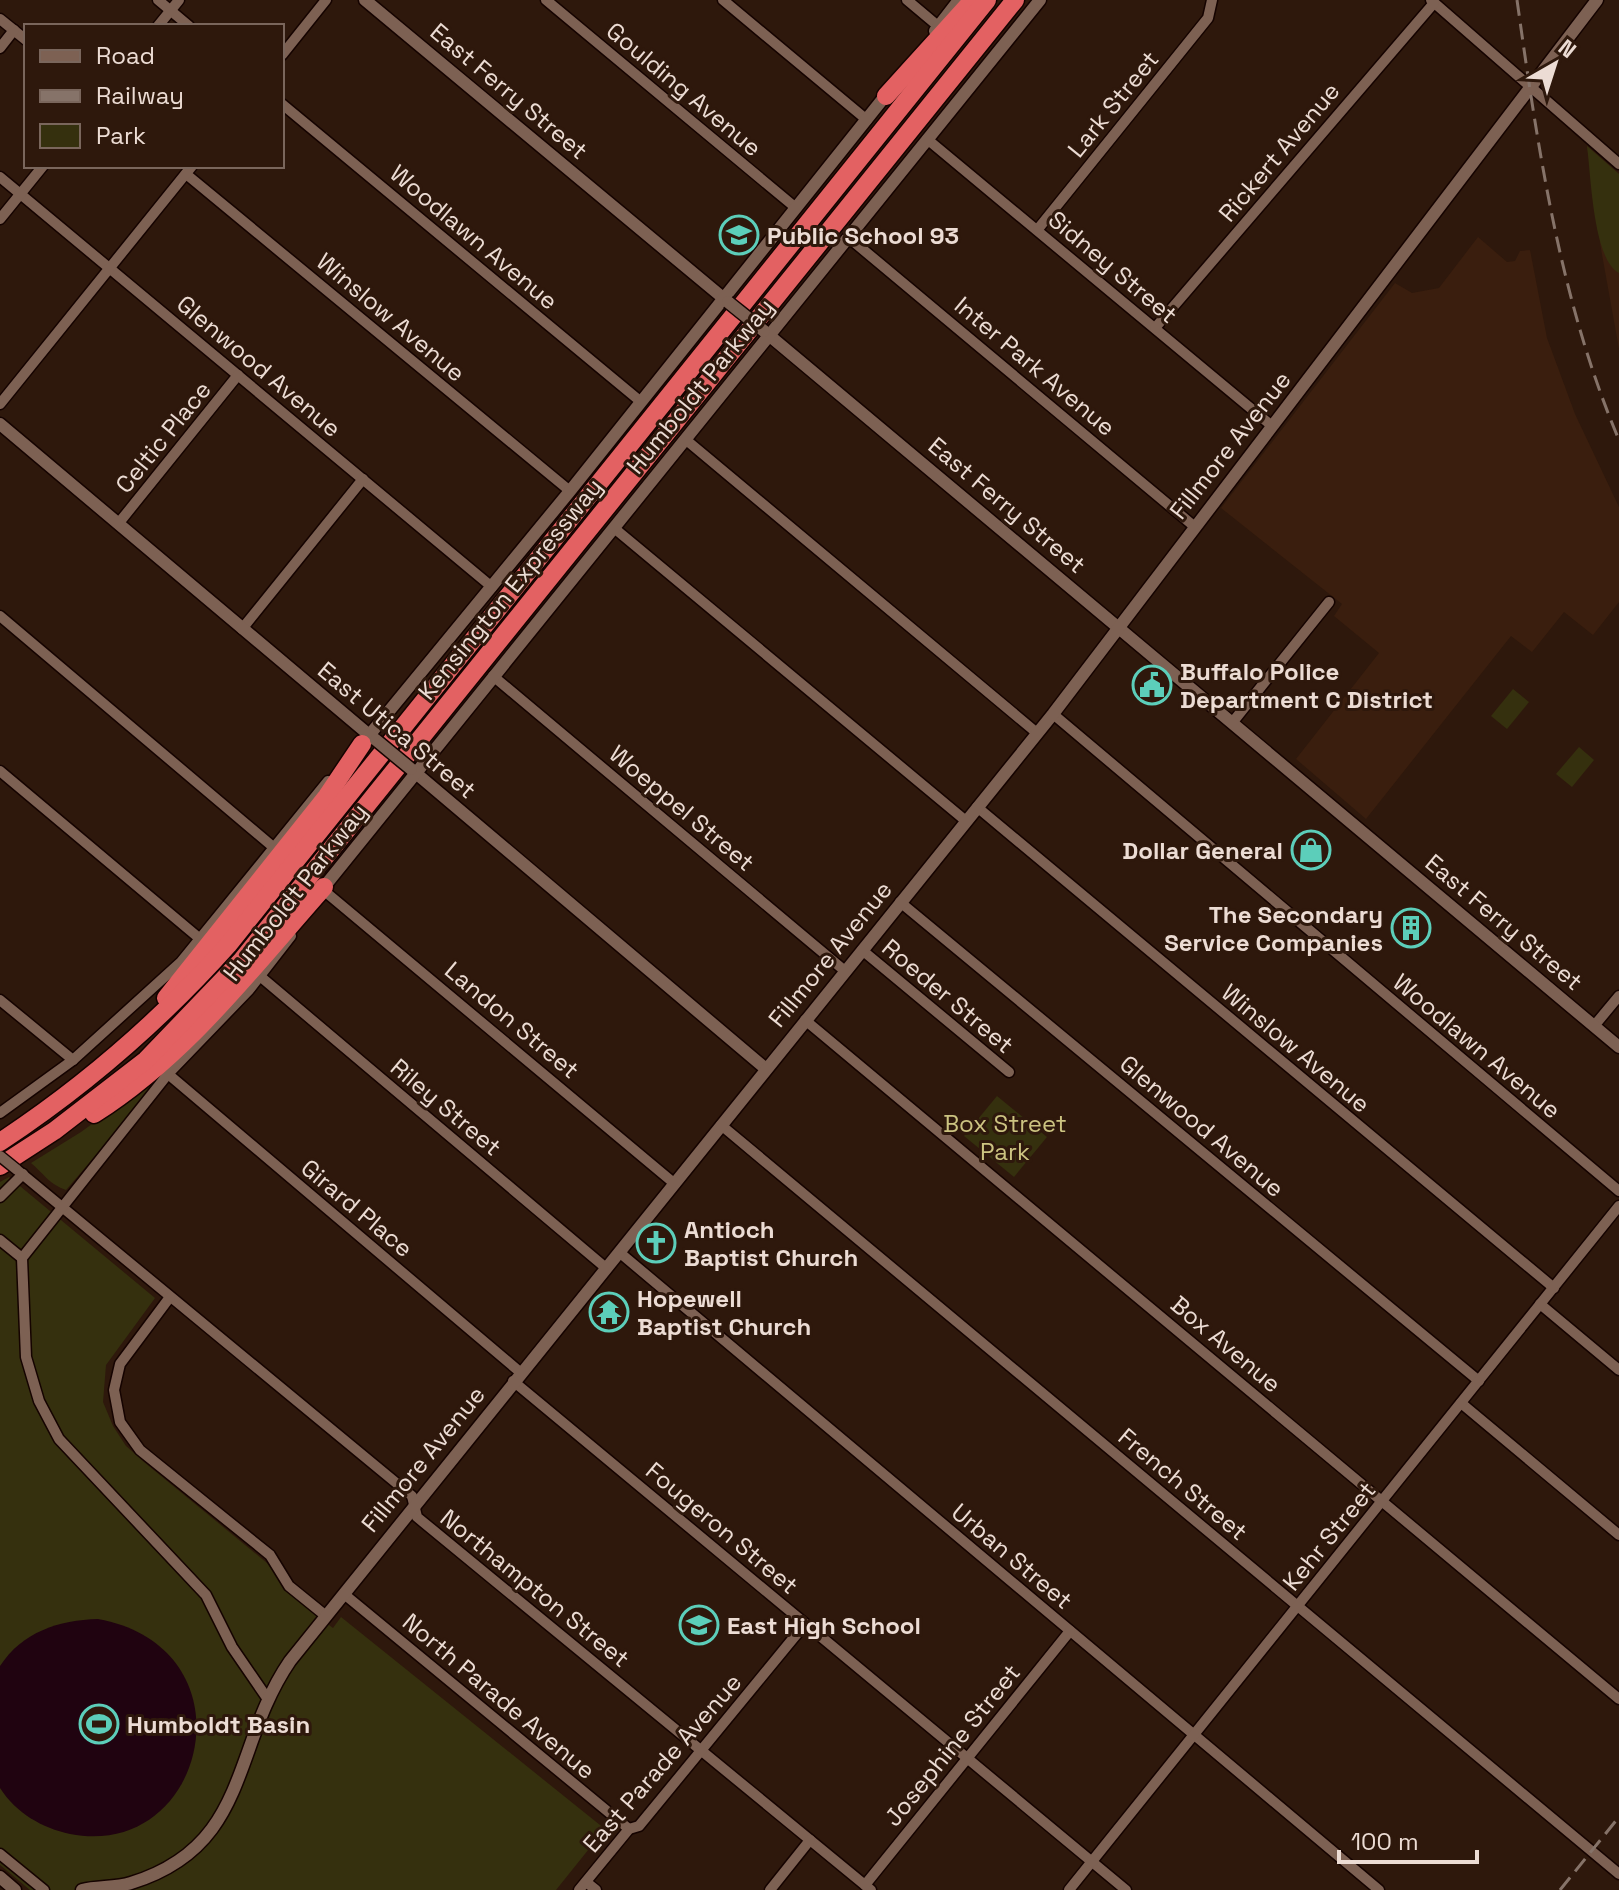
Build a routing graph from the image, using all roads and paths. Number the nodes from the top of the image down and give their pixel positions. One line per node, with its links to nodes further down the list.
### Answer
1 (158, 0): 16 (street)
2 (179, 0): 16 (street)
3 (326, 0): 24 (street)
4 (365, 0): 40 (street, East Ferry Street)
5 (546, 0): 35 (street, Goulding Avenue)
6 (723, 0): 28 (street)
7 (907, 0): 20 (street)
8 (959, 0): 20 (street, Humboldt Parkway)
9 (973, 0): 26 (highway)
10 (987, 0): 79 (highway, Kensington Expressway)
11 (1015, 0): 87 (highway, Kensington Expressway)
12 (1040, 0): 29 (street, Humboldt Parkway)
13 (1212, 0): 37 (street, Lark Street)
14 (1597, 0): 25 (street, Fillmore Avenue)
15 (1432, 1): 25 (street); 41 (street, Rickert Avenue)
16 (171, 11): 18 (street); 19 (street)
17 (0, 19): 21 (street)
18 (160, 24)
19 (187, 24)
20 (938, 26): 26 (street, Humboldt Parkway)
21 (14, 30): 22 (street); 23 (street)
22 (24, 38)
23 (0, 48)
24 (284, 52)
25 (1532, 86): 30 (street); 47 (street, Fillmore Avenue)
26 (886, 96): 28 (street, Humboldt Parkway)
27 (284, 106): 44 (street, Woodlawn Avenue)
28 (867, 120): 35 (street, Humboldt Parkway)
29 (927, 139): 37 (street, Sidney Street); 38 (street, Humboldt Parkway)
30 (1619, 164)
31 (41, 168): 34 (street)
32 (189, 170): 39 (street); 50 (street, Winslow Avenue)
33 (0, 177): 34 (street, Glenwood Avenue)
34 (20, 194): 36 (street); 39 (street, Glenwood Avenue)
35 (796, 208): 40 (street, Humboldt Parkway)
36 (0, 219)
37 (1038, 229): 41 (street, Sidney Street)
38 (848, 237): 42 (street, Humboldt Parkway); 52 (street, Inter Park Avenue)
39 (110, 267): 43 (street, Glenwood Avenue); 45 (street)
40 (726, 300): 42 (street, East Ferry Street, bridge); 44 (street, Humboldt Parkway)
41 (1155, 328): 47 (street, Sidney Street)
42 (766, 333): 48 (street, Humboldt Parkway); 57 (street, East Ferry Street)
43 (238, 375): 49 (street, Glenwood Avenue); 51 (street, Celtic Place)
44 (640, 401): 50 (street, Humboldt Parkway)
45 (0, 404)
46 (0, 424): 51 (street, East Utica Street)
47 (1272, 426): 52 (street, Fillmore Avenue)
48 (685, 439): 53 (street, Humboldt Parkway); 62 (street)
49 (363, 479): 54 (street, Glenwood Avenue); 58 (street)
50 (570, 491): 54 (street, Humboldt Parkway)
51 (118, 524): 58 (street, East Utica Street)
52 (1195, 527): 57 (street, Fillmore Avenue)
53 (614, 528): 59 (street, Humboldt Parkway); 67 (street)
54 (492, 587): 63 (street, Humboldt Parkway)
55 (1329, 602): 61 (street)
56 (0, 616): 68 (street)
57 (1119, 627): 60 (street, Fillmore Avenue); 61 (street, East Ferry Street)
58 (242, 629): 63 (street, East Utica Street)
59 (493, 676): 65 (street, Humboldt Parkway); 73 (street, Woeppel Street)
60 (1053, 714): 62 (street, Fillmore Avenue); 92 (street, Woodlawn Avenue)
61 (1232, 723): 78 (street, East Ferry Street)
62 (1037, 733): 66 (street, Fillmore Avenue)
63 (369, 740): 65 (street, East Utica Street, bridge); 68 (street, Humboldt Parkway); 79 (highway)
64 (0, 771): 71 (street)
65 (413, 771): 69 (street, Humboldt Parkway); 82 (street, East Utica Street)
66 (977, 807): 67 (street, Fillmore Avenue); 100 (street, Winslow Avenue)
67 (966, 821): 70 (street, Fillmore Avenue)
68 (272, 846): 71 (street, Humboldt Parkway)
69 (324, 887): 74 (street, Humboldt Parkway); 87 (highway); 91 (street, Landon Street)
70 (900, 902): 72 (street, Fillmore Avenue); 105 (street, Glenwood Avenue)
71 (199, 938): 81 (street, Humboldt Parkway)
72 (862, 950): 73 (street, Fillmore Avenue); 83 (street, Roeder Street)
73 (845, 971): 77 (street, Fillmore Avenue)
74 (261, 977): 84 (street, Humboldt Parkway); 99 (street, Riley Street)
75 (1619, 996): 78 (street)
76 (0, 1000): 81 (street)
77 (805, 1020): 82 (street, Fillmore Avenue); 107 (street, Box Avenue)
78 (1594, 1026): 80 (street, East Ferry Street)
79 (133, 1042): 88 (highway, Kensington Expressway)
80 (1619, 1047)
81 (73, 1060): 85 (street, Humboldt Parkway)
82 (766, 1069): 86 (street, Fillmore Avenue)
83 (1009, 1072)
84 (168, 1074): 95 (street, Humboldt Parkway); 104 (street, Girard Place)
85 (0, 1113)
86 (721, 1125): 91 (street, Fillmore Avenue); 111 (street, French Street)
87 (54, 1131): 90 (highway, Kensington Expressway)
88 (0, 1142)
89 (0, 1156): 90 (street, Northampton Street, bridge)
90 (13, 1170): 93 (street); 95 (street, Northampton Street)
91 (675, 1184): 97 (street, Fillmore Avenue)
92 (1619, 1191)
93 (0, 1197)
94 (1619, 1206): 100 (street, Kehr Street)
95 (63, 1209): 98 (street, Humboldt Parkway); 101 (street, Northampton Street)
96 (0, 1240): 98 (street)
97 (619, 1252): 99 (street, Fillmore Avenue); 114 (street, Urban Street)
98 (22, 1258): 115 (street)
99 (606, 1268): 104 (street, Fillmore Avenue)
100 (1554, 1288): 102 (street, Kehr Street)
101 (170, 1297): 108 (street, Northampton Street); 112 (street)
102 (1540, 1304): 103 (street); 105 (street, Kehr Street)
103 (1619, 1370)
104 (517, 1377): 108 (street, Fillmore Avenue); 113 (street, Fougeron Street)
105 (1479, 1381): 106 (street, Kehr Street)
106 (1461, 1403): 107 (street, Kehr Street); 109 (street)
107 (1382, 1501): 111 (street, Kehr Street); 116 (street, Box Avenue)
108 (414, 1506): 110 (street, Fillmore Avenue); 118 (street, Northampton Street)
109 (1619, 1535)
110 (344, 1594): 112 (street, Fillmore Avenue); 120 (street, North Parade Avenue)
111 (1298, 1606): 117 (street, Kehr Street); 124 (street, French Street)
112 (326, 1616): 115 (street, Fillmore Avenue)
113 (805, 1624): 118 (street, East Parade Avenue); 119 (street, Fougeron Street)
114 (1070, 1631): 117 (street, Urban Street); 119 (street, Josephine Street)
115 (267, 1698): 130 (street, Fillmore Avenue)
116 (1619, 1699)
117 (1195, 1735): 123 (street, Kehr Street); 135 (street, Urban Street)
118 (702, 1751): 120 (street, East Parade Avenue); 121 (street, Northampton Street)
119 (967, 1758): 123 (street, Fougeron Street); 127 (street, Josephine Street)
120 (629, 1829): 126 (street, East Parade Avenue)
121 (810, 1840): 127 (street, Northampton Street); 132 (street)
122 (0, 1854): 129 (street)
123 (1092, 1862): 133 (street, Kehr Street); 134 (street, Fougeron Street)
124 (1619, 1874)
125 (0, 1877): 128 (street)
126 (582, 1886): 131 (street)
127 (868, 1887)
128 (15, 1890)
129 (44, 1890)
130 (82, 1890)
131 (596, 1890)
132 (770, 1890)
133 (1069, 1890)
134 (1126, 1890)
135 (1379, 1890)

